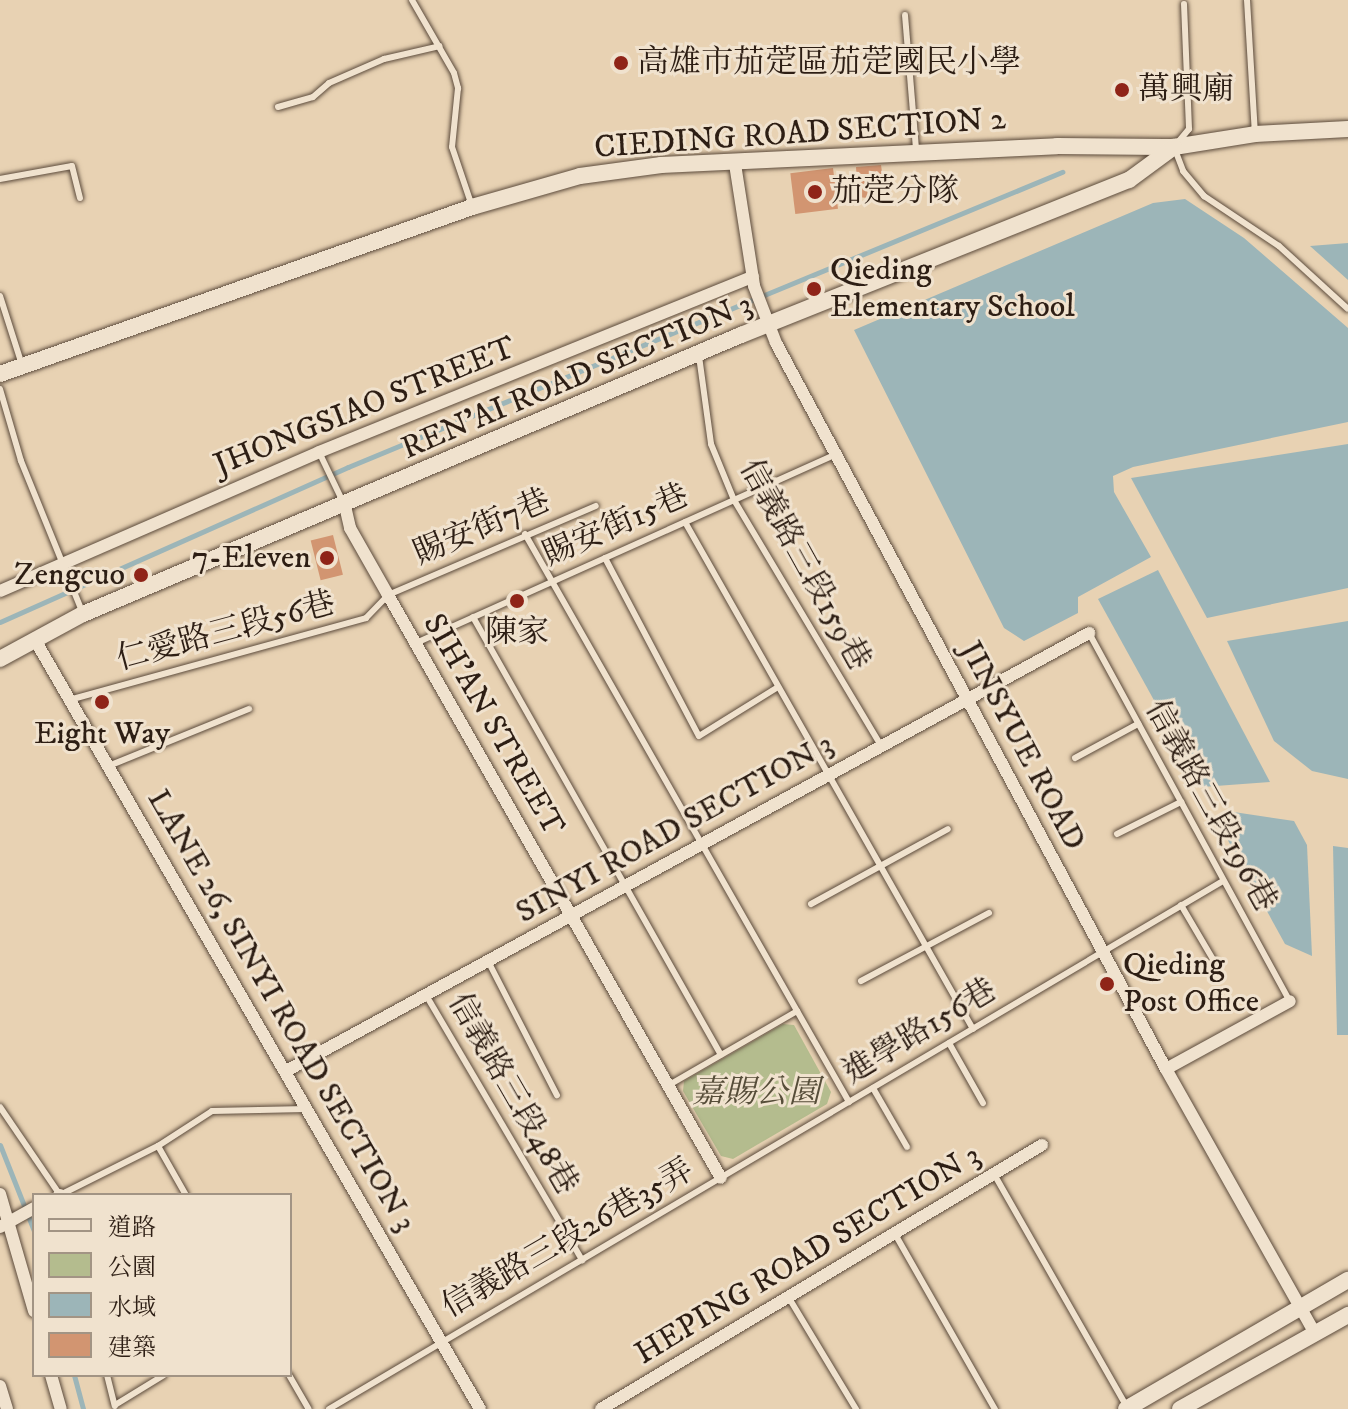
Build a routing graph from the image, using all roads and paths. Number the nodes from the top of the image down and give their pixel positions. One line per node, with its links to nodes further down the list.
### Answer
1 (412, 0): 5 (lane)
2 (1247, 0): 8 (lane)
3 (1184, 4): 9 (lane)
4 (905, 15): 10 (lane)
5 (440, 46): 6 (lane); 14 (lane)
6 (278, 107)
7 (1348, 129): 8 (street, CIEDING ROAD SECTION 2)
8 (1255, 134): 9 (street, CIEDING ROAD SECTION 2)
9 (1174, 147): 10 (street, CIEDING ROAD SECTION 2); 17 (lane); 18 (street, REN'AI ROAD SECTION 3)
10 (916, 155): 11 (street, CIEDING ROAD SECTION 2)
11 (735, 164): 14 (street, CIEDING ROAD SECTION 2); 15 (street, JINSYUE ROAD)
12 (0, 179): 13 (lane)
13 (80, 198)
14 (472, 207): 20 (street, CIEDING ROAD SECTION 2)
15 (754, 281): 18 (street, JINSYUE ROAD); 24 (street, JHONGSIAO STREET)
16 (0, 296): 20 (lane)
17 (1348, 309)
18 (764, 318): 19 (street, REN'AI ROAD SECTION 3); 23 (street, JINSYUE ROAD)
19 (698, 353): 25 (lane, 信義路三段159巷); 26 (street, REN'AI ROAD SECTION 3)
20 (22, 365): 21 (street, CIEDING ROAD SECTION 2)
21 (0, 374)
22 (0, 389): 31 (lane)
23 (836, 454): 25 (lane, 賜安街15巷); 42 (street, JINSYUE ROAD)
24 (322, 458): 26 (lane); 31 (street, JHONGSIAO STREET)
25 (734, 500): 28 (lane, 賜安街15巷); 46 (lane, 信義路三段159巷)
26 (345, 506): 34 (street, SIH'AN STREET); 35 (street, REN'AI ROAD SECTION 3)
27 (596, 506): 29 (lane, 賜安街7巷)
28 (685, 522): 30 (lane, 賜安街15巷); 41 (lane)
29 (525, 534): 32 (lane); 34 (lane, 賜安街7巷)
30 (605, 558): 32 (lane, 賜安街15巷); 41 (lane)
31 (63, 569): 33 (street, JHONGSIAO STREET); 35 (lane)
32 (552, 581): 36 (lane, 賜安街15巷); 53 (lane)
33 (0, 591)
34 (388, 595): 39 (street, SIH'AN STREET); 43 (lane, 仁愛路三段56巷)
35 (80, 607): 38 (street, REN'AI ROAD SECTION 3)
36 (473, 617): 39 (lane, 賜安街15巷); 56 (lane)
37 (1089, 633): 42 (street, SINYI ROAD SECTION 3); 45 (lane, 信義路三段196巷)
38 (35, 640): 40 (street, REN'AI ROAD SECTION 3); 43 (street, LANE 26, SINYI ROAD SECTION 3)
39 (416, 643): 60 (street, SIH'AN STREET)
40 (0, 659)
41 (778, 687): 49 (lane)
42 (967, 699): 46 (street, SINYI ROAD SECTION 3); 62 (street, JINSYUE ROAD)
43 (69, 700): 48 (street, LANE 26, SINYI ROAD SECTION 3)
44 (249, 709): 48 (lane)
45 (1138, 724): 47 (lane); 50 (lane, 信義路三段196巷)
46 (881, 746): 49 (street, SINYI ROAD SECTION 3)
47 (1075, 758)
48 (111, 765): 73 (street, LANE 26, SINYI ROAD SECTION 3)
49 (830, 774): 53 (street, SINYI ROAD SECTION 3); 54 (lane)
50 (1181, 802): 52 (lane); 55 (lane, 信義路三段196巷)
51 (948, 829): 54 (lane)
52 (1117, 834)
53 (702, 844): 56 (street, SINYI ROAD SECTION 3); 68 (lane)
54 (882, 865): 57 (lane); 61 (lane)
55 (1223, 881): 58 (lane, 進學路156巷); 67 (lane, 信義路三段196巷)
56 (624, 886): 60 (street, SINYI ROAD SECTION 3); 71 (lane)
57 (811, 904)
58 (1181, 905): 62 (lane, 進學路156巷); 64 (lane)
59 (989, 913): 61 (lane)
60 (572, 914): 63 (street, SINYI ROAD SECTION 3); 74 (street, SIH'AN STREET)
61 (924, 945): 65 (lane); 69 (lane)
62 (1103, 952): 69 (lane, 進學路156巷); 72 (street, JINSYUE ROAD)
63 (488, 961): 66 (street, SINYI ROAD SECTION 3); 76 (lane)
64 (1214, 961)
65 (861, 981)
66 (426, 995): 73 (street, SINYI ROAD SECTION 3); 93 (lane, 信義路三段48巷)
67 (1290, 1001): 72 (street)
68 (797, 1011): 71 (lane); 77 (lane)
69 (973, 1029): 70 (lane, 進學路156巷)
70 (949, 1043): 75 (lane, 進學路156巷); 78 (lane)
71 (721, 1055): 74 (lane)
72 (1166, 1069): 97 (street, JINSYUE ROAD)
73 (286, 1071): 80 (street, LANE 26, SINYI ROAD SECTION 3)
74 (669, 1085): 85 (street, SIH'AN STREET)
75 (873, 1088): 77 (lane, 進學路156巷); 83 (lane)
76 (557, 1095)
77 (849, 1102): 85 (lane, 進學路156巷)
78 (983, 1103)
79 (0, 1107): 86 (lane)
80 (308, 1109): 82 (lane); 100 (street, LANE 26, SINYI ROAD SECTION 3)
81 (1042, 1145): 84 (street, HEPING ROAD SECTION 3)
82 (158, 1146): 87 (lane); 88 (lane)
83 (907, 1147)
84 (994, 1174): 92 (street, HEPING ROAD SECTION 3); 115 (lane)
85 (721, 1178): 93 (lane, 信義路三段26巷35弄)
86 (58, 1193)
87 (63, 1193)
88 (185, 1193)
89 (0, 1194): 91 (street)
90 (32, 1209): 91 (street)
91 (5, 1224): 96 (street)
92 (895, 1234): 95 (street, HEPING ROAD SECTION 3); 114 (lane)
93 (582, 1260): 100 (lane, 信義路三段26巷35弄)
94 (1348, 1280): 97 (street)
95 (789, 1298): 112 (street, HEPING ROAD SECTION 3); 113 (lane)
96 (32, 1305)
97 (1298, 1308): 99 (street, JINSYUE ROAD); 115 (street)
98 (1348, 1315): 99 (street)
99 (1315, 1333): 116 (street)
100 (440, 1341): 110 (lane, 信義路三段26巷35弄); 111 (street, LANE 26, SINYI ROAD SECTION 3)
101 (52, 1377): 108 (street)
102 (108, 1377): 106 (lane)
103 (161, 1377): 106 (lane)
104 (290, 1377): 109 (lane)
105 (0, 1386): 107 (street)
106 (115, 1407)
107 (7, 1409)
108 (61, 1409)
109 (309, 1409)
110 (329, 1409)
111 (480, 1409)
112 (601, 1409)
113 (856, 1409)
114 (995, 1409)
115 (1127, 1409)
116 (1180, 1409)

